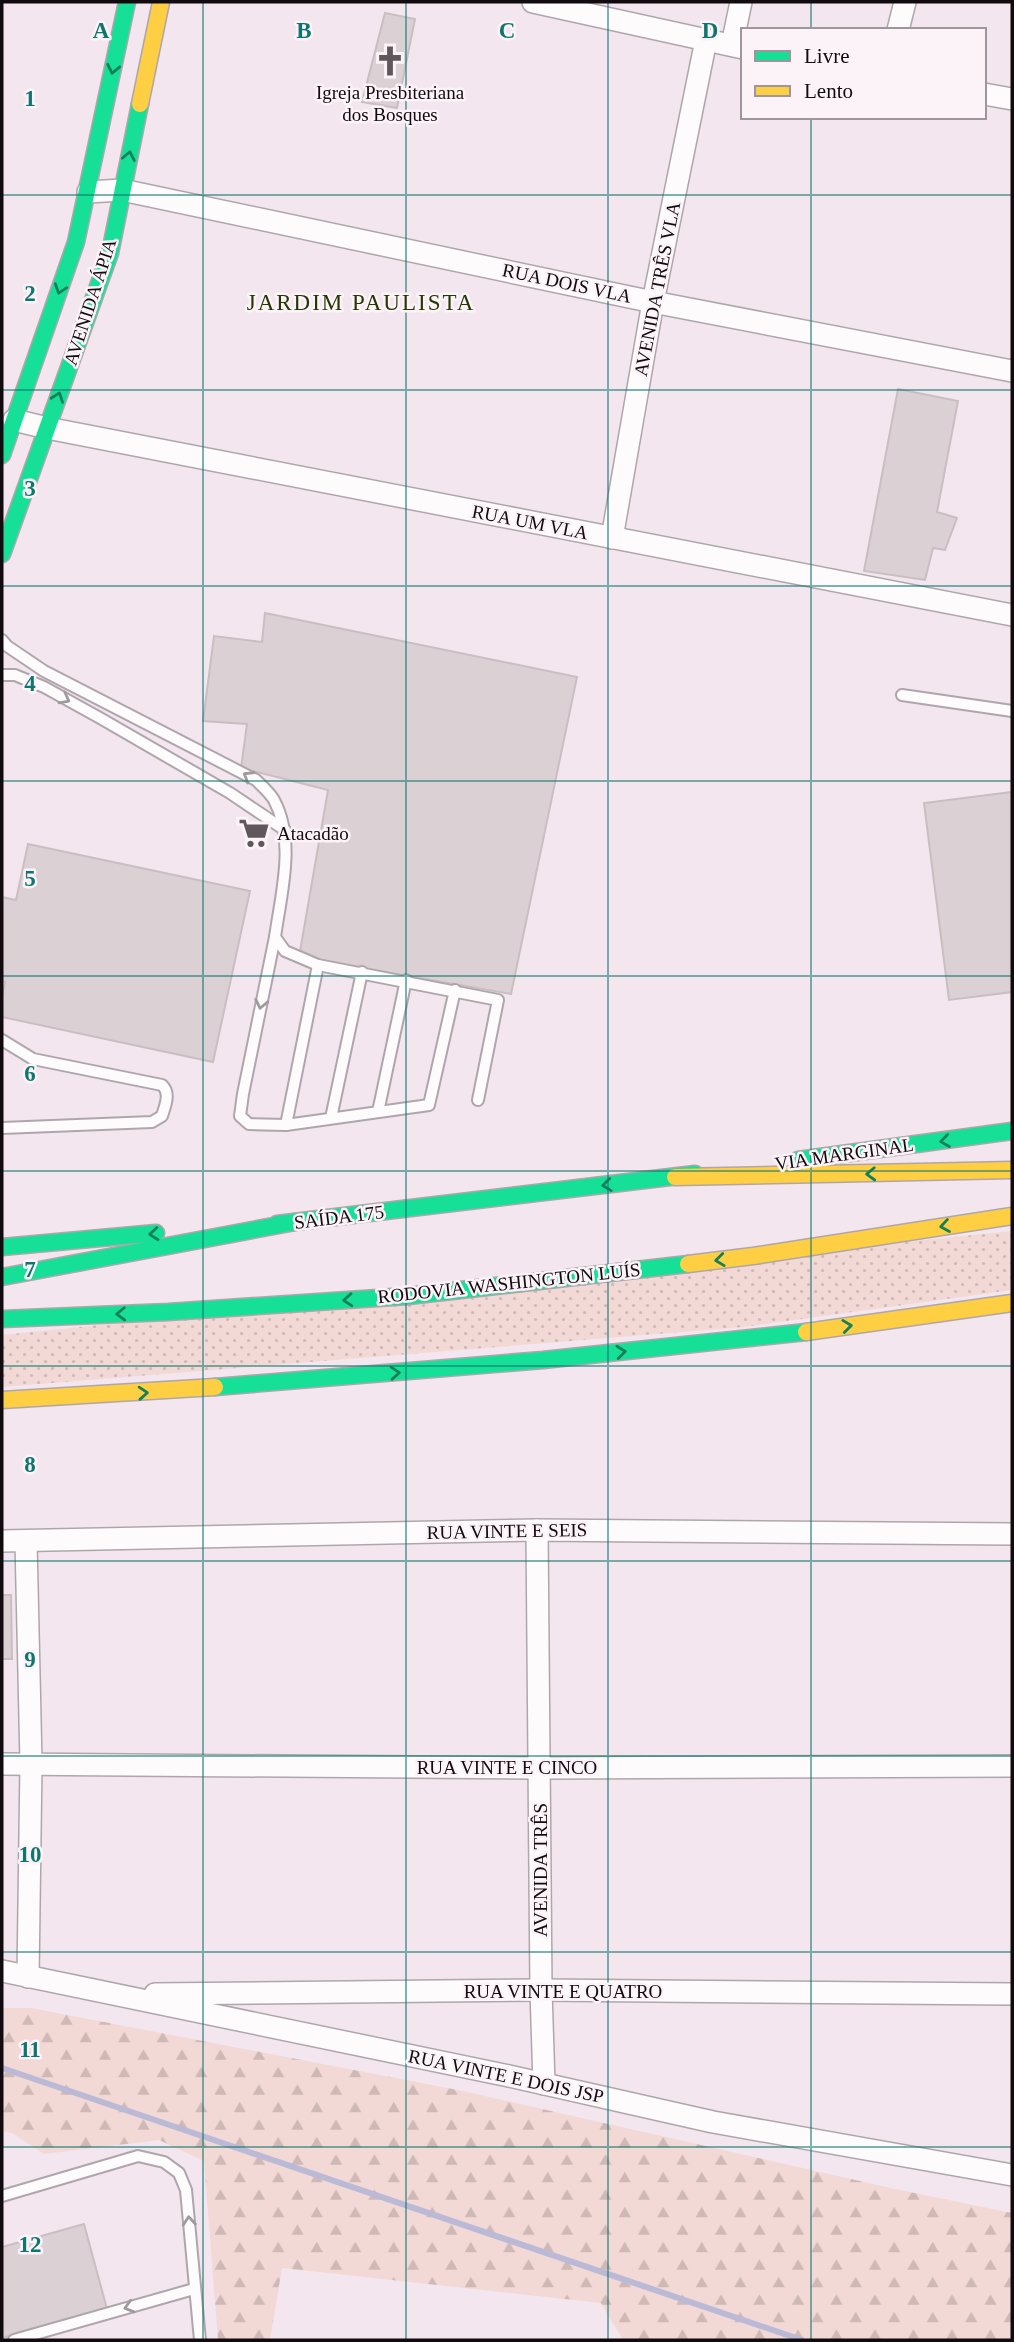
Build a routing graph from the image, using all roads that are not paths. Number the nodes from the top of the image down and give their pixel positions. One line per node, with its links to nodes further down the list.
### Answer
1 (127, 2): 13 (main road, AVENIDA ÁPIA, one-way to 13)
2 (161, 2): 12 (main road, AVENIDA ÁPIA, one-way to 2)
3 (533, 2): 6 (street)
4 (741, 2): 9 (street)
5 (905, 2): 7 (street)
6 (581, 7): 8 (street)
7 (898, 28)
8 (706, 40): 9 (street); 14 (street, AVENIDA TRÊS VLA)
9 (737, 47)
10 (986, 94): 11 (street)
11 (1012, 99)
12 (122, 190): 13 (street, RUA DOIS VLA); 14 (street, RUA DOIS VLA); 17 (main road, AVENIDA ÁPIA, one-way to 12)
13 (88, 192): 16 (main road, AVENIDA ÁPIA, one-way to 16)
14 (653, 302): 15 (street, RUA DOIS VLA); 19 (street, AVENIDA TRÊS VLA)
15 (1012, 371)
16 (14, 420): 17 (street, RUA UM VLA); 18 (main road, AVENIDA ÁPIA)
17 (47, 428): 19 (street, RUA UM VLA); 20 (main road, AVENIDA ÁPIA)
18 (2, 455)
19 (612, 538): 21 (street, RUA UM VLA)
20 (2, 554)
21 (1012, 615)
22 (2, 640): 26 (lane, one-way to 22)
23 (2, 675): 26 (lane, one-way to 26)
24 (902, 695): 25 (lane)
25 (1012, 711)
26 (285, 830): 27 (lane)
27 (275, 937): 28 (lane); 36 (lane, one-way to 36)
28 (318, 965): 29 (lane); 36 (lane)
29 (362, 972): 30 (lane); 35 (lane)
30 (405, 980): 31 (lane); 34 (lane)
31 (455, 990): 33 (lane); 34 (lane)
32 (2, 1040): 37 (lane)
33 (478, 1100)
34 (378, 1112): 35 (lane)
35 (331, 1118): 36 (lane)
36 (286, 1125)
37 (2, 1128)
38 (1012, 1131): 40 (main road, VIA MARGINAL, one-way to 40)
39 (1012, 1170): 40 (main road, one-way to 40)
40 (675, 1177): 42 (main road, SAÍDA 175, one-way to 42)
41 (1012, 1216): 46 (main road, RODOVIA WASHINGTON LUÍS, one-way to 46)
42 (295, 1222): 43 (main road, SAÍDA 175, one-way to 43); 44 (main road)
43 (2, 1247)
44 (2, 1277)
45 (1012, 1303): 47 (main road, one-way to 45)
46 (2, 1319)
47 (114, 1395): 48 (main road); 49 (main road)
48 (2, 1400)
49 (2, 1409)
50 (537, 1530): 51 (street, RUA VINTE E SEIS); 53 (street, RUA VINTE E SEIS); 57 (street, AVENIDA TRÊS)
51 (1012, 1534)
52 (2, 1541): 53 (street, RUA VINTE E SEIS)
53 (26, 1542): 54 (street)
54 (32, 1763): 55 (street, RUA VINTE E CINCO); 57 (street, RUA VINTE E CINCO); 59 (street)
55 (2, 1764)
56 (1012, 1766): 57 (street, RUA VINTE E CINCO)
57 (540, 1768): 60 (street, AVENIDA TRÊS)
58 (2, 1971): 59 (street, RUA VINTE E DOIS JSP)
59 (28, 1977): 61 (street, RUA VINTE E DOIS JSP)
60 (541, 1990): 61 (street, RUA VINTE E QUATRO); 62 (street, RUA VINTE E QUATRO); 63 (street, AVENIDA TRÊS)
61 (114, 1994): 63 (street, RUA VINTE E DOIS JSP)
62 (1012, 1994)
63 (544, 2084): 64 (street, RUA VINTE E DOIS JSP)
64 (1012, 2175)
65 (2, 2196): 66 (lane, one-way to 65)
66 (194, 2288): 67 (lane, one-way to 67); 68 (lane)
67 (14, 2340)
68 (200, 2340)

